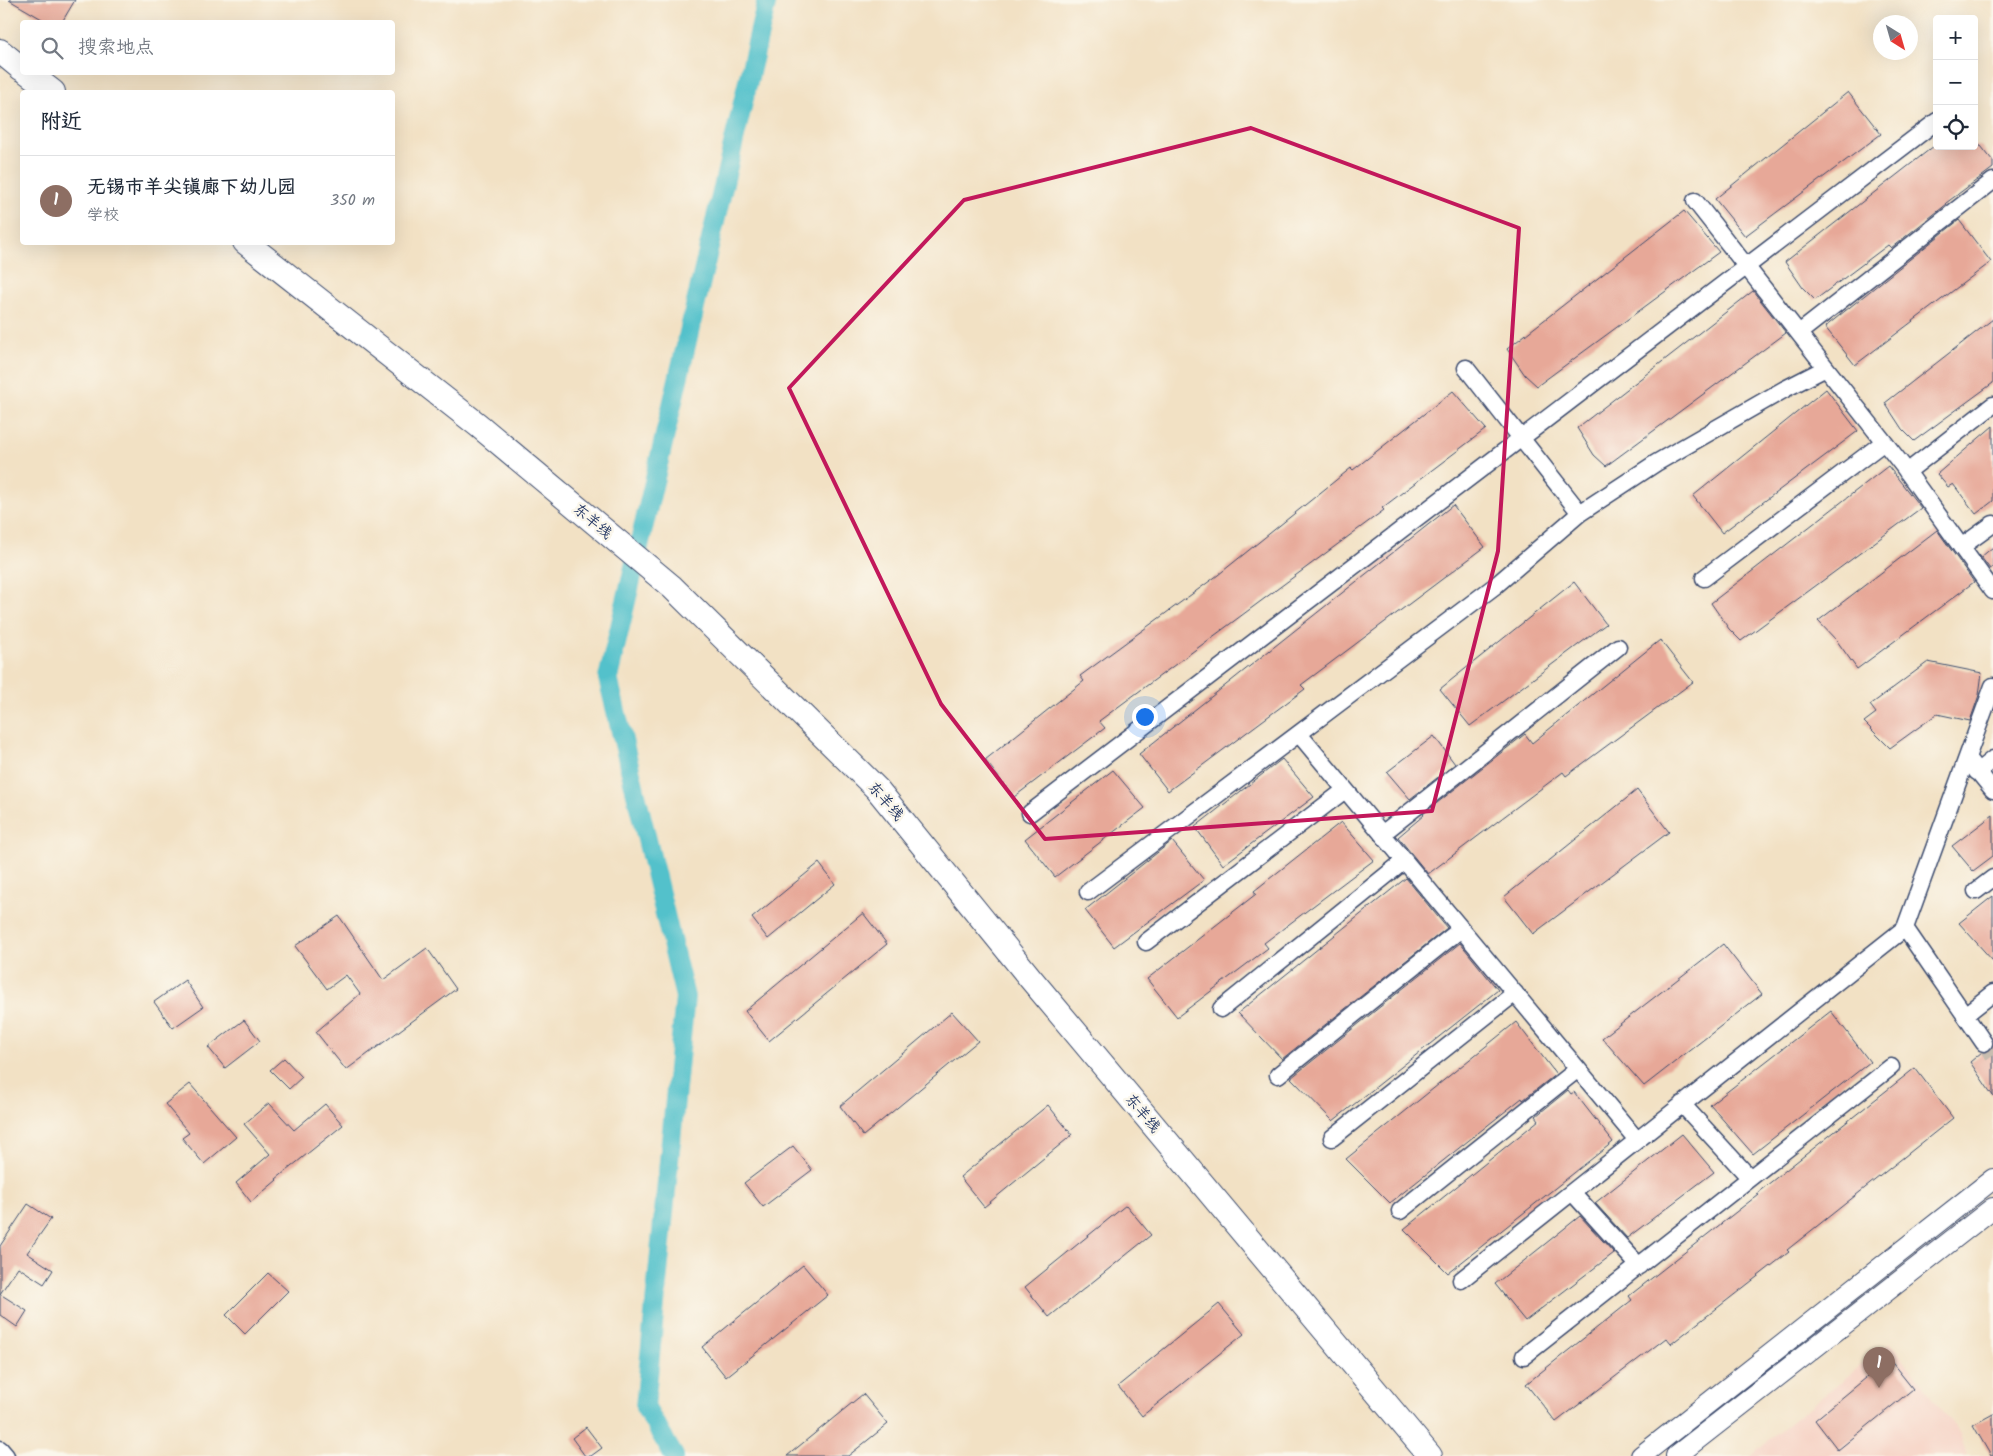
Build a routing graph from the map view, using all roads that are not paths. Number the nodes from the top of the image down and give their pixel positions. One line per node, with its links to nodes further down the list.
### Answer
1 (0, 51): 2 (main road)
2 (20, 67)
3 (31, 75): 4 (main road)
4 (50, 90)
5 (1933, 124): 9 (street)
6 (1993, 181): 10 (street)
7 (1695, 200): 9 (street)
8 (249, 245): 60 (main road, 东羊线)
9 (1746, 266): 10 (street); 14 (street)
10 (1799, 333): 12 (street)
11 (1466, 368): 14 (street)
12 (1826, 368): 15 (street); 17 (street)
13 (1993, 405): 16 (street)
14 (1521, 438): 17 (street); 30 (street)
15 (1884, 442): 16 (street); 20 (street)
16 (1907, 472): 19 (street)
17 (1580, 513): 24 (street)
18 (1993, 524): 19 (street)
19 (1961, 547): 21 (street)
20 (1704, 578)
21 (1993, 591)
22 (1618, 647): 31 (street)
23 (1993, 686): 25 (street)
24 (1299, 734): 28 (street); 35 (street)
25 (1967, 758): 27 (street); 36 (street)
26 (1993, 759): 27 (street)
27 (1978, 772): 29 (street)
28 (1346, 790): 31 (street); 38 (street)
29 (1993, 790)
30 (1030, 813)
31 (1382, 834): 32 (street)
32 (1404, 861): 37 (street); 41 (street)
33 (1993, 878): 34 (street)
34 (1976, 891)
35 (1088, 892)
36 (1905, 928): 42 (street); 47 (street)
37 (1461, 929): 39 (street); 46 (street)
38 (1146, 942)
39 (1515, 993): 45 (street); 48 (street)
40 (1993, 993): 42 (street)
41 (1221, 1008)
42 (1965, 1015): 43 (street)
43 (1984, 1042)
44 (1891, 1067): 50 (street)
45 (1578, 1069): 49 (street); 54 (street)
46 (1278, 1075)
47 (1682, 1104): 49 (street); 50 (street)
48 (1332, 1138)
49 (1637, 1140): 52 (street)
50 (1750, 1178): 55 (street)
51 (1993, 1179): 61 (street)
52 (1572, 1192): 55 (street); 56 (street)
53 (1993, 1208): 62 (street)
54 (1400, 1210)
55 (1638, 1266): 57 (street)
56 (1461, 1280)
57 (1524, 1356)
58 (0, 1449): 59 (street)
59 (6, 1456)
60 (1430, 1456)
61 (1641, 1456)
62 (1676, 1456)

